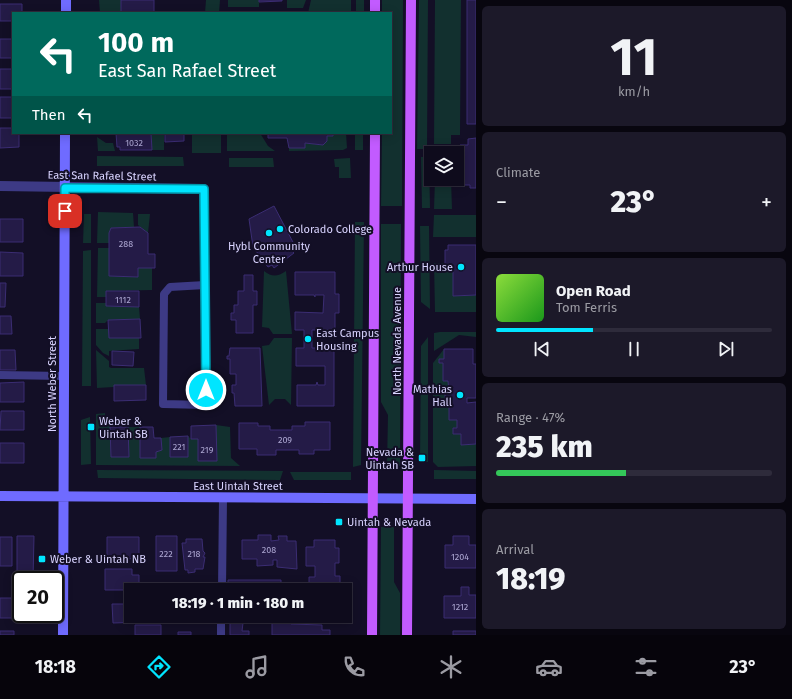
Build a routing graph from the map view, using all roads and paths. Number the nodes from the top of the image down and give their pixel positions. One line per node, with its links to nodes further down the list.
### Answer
1 (66, 0): 4 (street)
2 (375, 0): 5 (main road)
3 (411, 0): 18 (main road, North Nevada Avenue)
4 (66, 12)
5 (375, 12)
6 (65, 134): 9 (street, North Weber Street)
7 (375, 134): 17 (main road, North Nevada Avenue)
8 (0, 186): 9 (street, East San Rafael Street)
9 (65, 188): 10 (street, East San Rafael Street); 13 (street, North Weber Street)
10 (204, 189): 11 (lane)
11 (205, 285): 11 (lane)
12 (0, 375): 13 (lane)
13 (64, 376): 15 (street, North Weber Street)
14 (0, 496): 15 (street, East Uintah Street)
15 (64, 497): 16 (street, East Uintah Street); 22 (street, North Weber Street)
16 (223, 498): 17 (street, East Uintah Street); 20 (lane)
17 (374, 499): 18 (street, East Uintah Street); 24 (main road, North Nevada Avenue)
18 (408, 499): 19 (street, East Uintah Street); 25 (main road, North Nevada Avenue)
19 (476, 499)
20 (222, 583)
21 (221, 623): 23 (lane)
22 (63, 635)
23 (221, 635)
24 (372, 635)
25 (407, 635)

